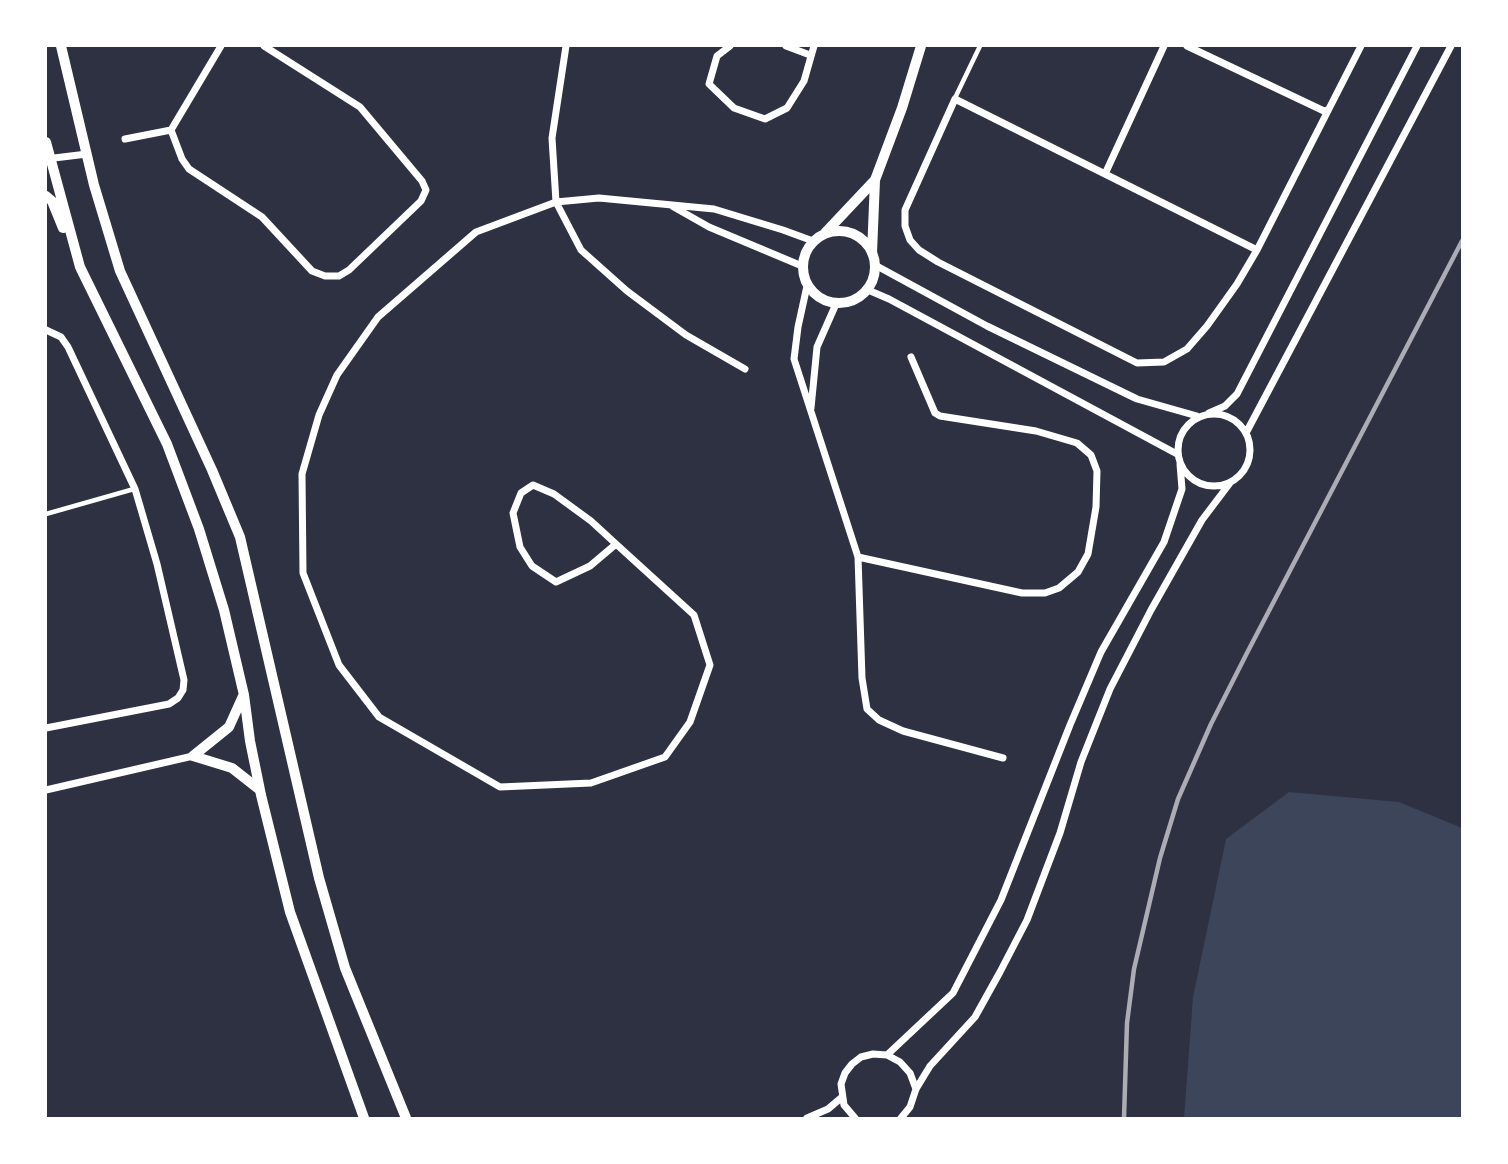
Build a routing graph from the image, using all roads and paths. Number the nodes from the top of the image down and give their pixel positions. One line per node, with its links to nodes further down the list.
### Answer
1 (61, 46): 21 (street)
2 (221, 46): 18 (street)
3 (264, 46): 18 (street)
4 (566, 46): 26 (street)
5 (730, 46): 15 (street)
6 (786, 46): 15 (street)
7 (814, 46): 15 (street)
8 (921, 46): 24 (street)
9 (980, 46): 16 (lane)
10 (1164, 46): 23 (street)
11 (1187, 46): 17 (street)
12 (1361, 46): 17 (street)
13 (1417, 46): 42 (street)
14 (1451, 46): 44 (street)
15 (810, 55)
16 (955, 99): 23 (street); 30 (street)
17 (1327, 110): 30 (street)
18 (172, 130): 19 (street)
19 (125, 139)
20 (46, 142): 22 (street)
21 (87, 154): 22 (street); 62 (street)
22 (47, 158): 34 (street)
23 (1105, 174): 30 (street)
24 (874, 180): 28 (street); 31 (street)
25 (46, 196): 34 (street)
26 (556, 202): 27 (street); 40 (street); 50 (street)
27 (668, 204): 29 (street); 33 (street)
28 (823, 234): 29 (street); 31 (street)
29 (813, 242): 33 (street)
30 (1257, 250)
31 (872, 253): 32 (street)
32 (875, 265): 36 (street); 43 (street)
33 (802, 266): 35 (street)
34 (80, 267): 52 (street)
35 (807, 286): 37 (street); 41 (street)
36 (868, 290): 37 (street); 45 (street)
37 (836, 304): 41 (street)
38 (46, 330): 48 (street)
39 (911, 357): 51 (street)
40 (745, 369)
41 (811, 412): 51 (street)
42 (1209, 413): 43 (street); 44 (street)
43 (1198, 416): 45 (street)
44 (1246, 433): 47 (street)
45 (1177, 454): 46 (street)
46 (1180, 464): 47 (street); 58 (street)
47 (1230, 483): 59 (street)
48 (135, 489): 49 (lane); 53 (street)
49 (46, 514)
50 (616, 544): 50 (street)
51 (858, 557): 55 (street)
52 (244, 695): 54 (street); 57 (street)
53 (46, 728)
54 (193, 756): 56 (street); 57 (street)
55 (1003, 758)
56 (46, 790)
57 (260, 791): 61 (street)
58 (887, 1055): 59 (street); 60 (street)
59 (916, 1089): 65 (street)
60 (841, 1098): 63 (street); 64 (street)
61 (364, 1118)
62 (406, 1118)
63 (807, 1118)
64 (855, 1118)
65 (901, 1118)

